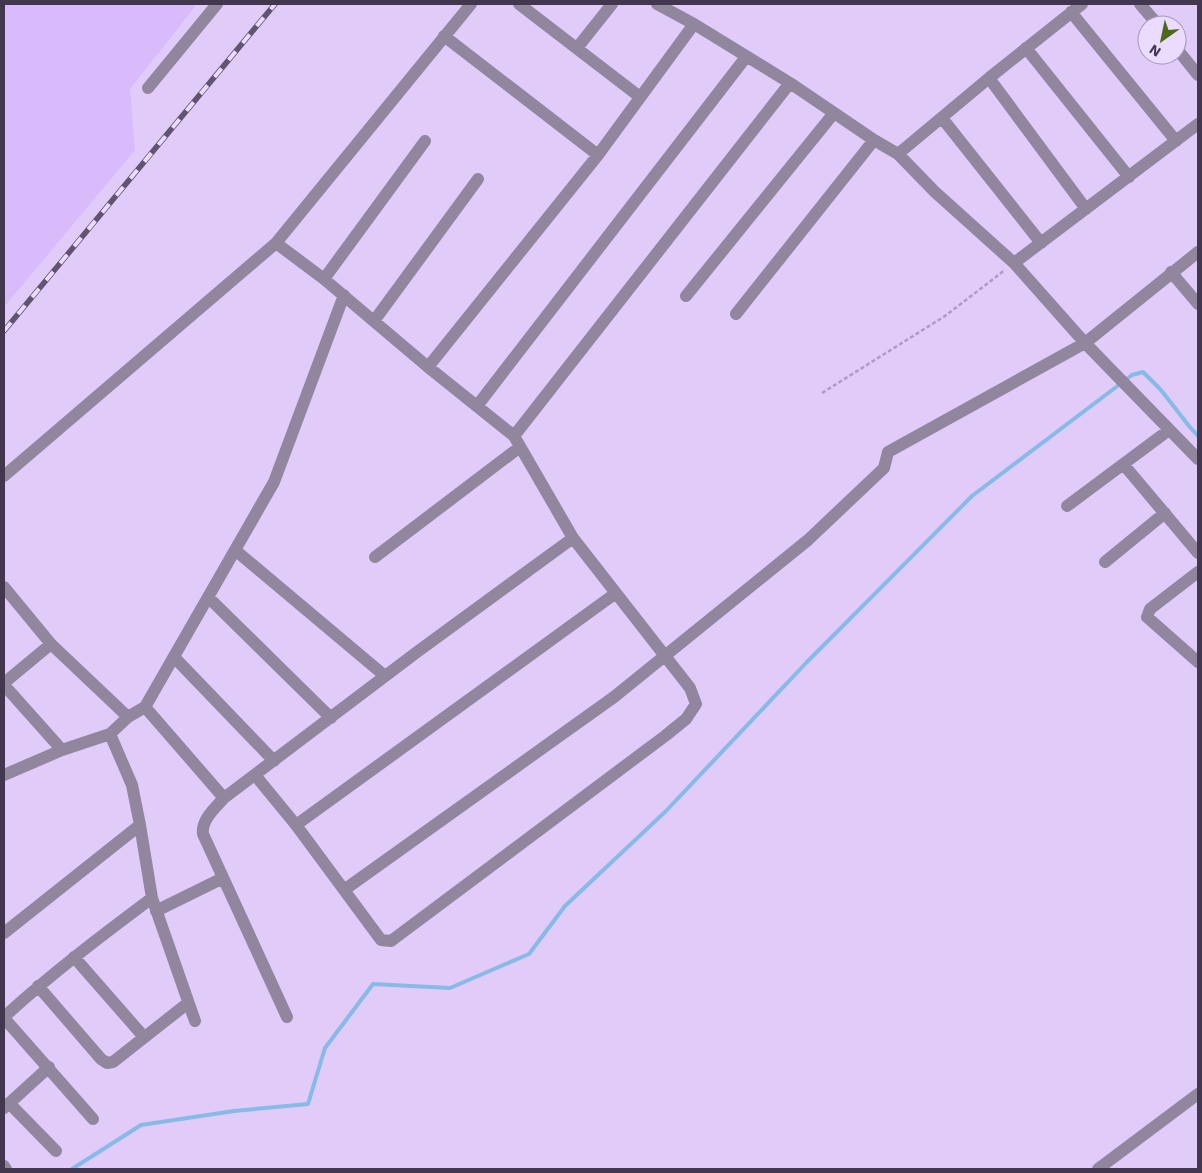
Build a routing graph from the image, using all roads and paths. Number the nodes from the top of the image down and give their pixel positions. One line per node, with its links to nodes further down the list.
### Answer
1 (217, 4): 19 (street)
2 (471, 4): 11 (street)
3 (519, 4): 12 (street)
4 (612, 4): 12 (street)
5 (657, 4): 10 (street)
6 (1082, 4): 8 (street)
7 (1140, 4): 9 (street)
8 (1071, 12): 13 (street); 26 (street)
9 (1149, 15)
10 (694, 24): 14 (street); 20 (street)
11 (444, 36): 28 (street); 32 (street)
12 (577, 48): 20 (street)
13 (1026, 48): 17 (street); 29 (street)
14 (746, 57): 18 (street); 46 (street)
15 (1187, 61): 16 (street)
16 (1198, 75)
17 (988, 78): 22 (street); 31 (street)
18 (790, 83): 21 (street); 48 (street)
19 (148, 88)
20 (640, 97): 28 (street)
21 (834, 113): 24 (street); 39 (street)
22 (942, 118): 27 (street); 33 (street)
23 (1198, 124): 26 (street)
24 (874, 140): 27 (street); 41 (street)
25 (425, 141): 37 (street)
26 (1176, 141): 29 (street)
27 (898, 154): 35 (street)
28 (598, 155): 44 (street)
29 (1129, 177): 31 (street)
30 (478, 179): 42 (street)
31 (1086, 209): 33 (street)
32 (276, 242): 37 (street); 52 (street)
33 (1041, 242): 35 (street)
34 (1198, 252): 36 (street)
35 (1014, 263): 43 (street); 45 (path)
36 (1171, 272): 40 (street); 43 (street)
37 (324, 279): 38 (street)
38 (344, 295): 42 (street); 56 (street)
39 (686, 296)
40 (1198, 304)
41 (736, 314)
42 (374, 321): 44 (street)
43 (1085, 343): 47 (street); 65 (street)
44 (428, 367): 46 (street)
45 (822, 393)
46 (477, 406): 48 (street)
47 (1170, 430): 50 (street); 51 (street)
48 (514, 436): 49 (street)
49 (520, 447): 55 (street); 58 (street)
50 (1198, 459)
51 (1124, 465): 53 (street); 54 (street)
52 (4, 476)
53 (1067, 506)
54 (1165, 513): 57 (street); 59 (street)
55 (573, 538): 62 (street); 68 (street)
56 (235, 550): 63 (street); 68 (street)
57 (1198, 553)
58 (375, 557)
59 (1105, 562)
60 (1198, 572): 67 (street)
61 (4, 587): 64 (street)
62 (616, 593): 65 (street); 79 (street)
63 (208, 597): 66 (street); 72 (street)
64 (51, 644): 69 (street); 71 (street)
65 (665, 656): 82 (street); 82 (street)
66 (174, 657): 70 (street); 75 (street)
67 (1198, 662)
68 (385, 676): 72 (street)
69 (4, 684): 74 (street)
70 (145, 707): 71 (street); 78 (street)
71 (128, 717): 73 (street)
72 (330, 718): 75 (street)
73 (110, 734): 74 (street); 80 (street)
74 (62, 750): 76 (street)
75 (274, 760): 77 (street)
76 (4, 775)
77 (255, 775): 78 (street); 79 (street)
78 (224, 798): 81 (street)
79 (296, 824): 82 (street)
80 (140, 825): 83 (street); 84 (street)
81 (223, 878): 83 (street); 88 (street)
82 (344, 890)
83 (154, 905): 85 (street); 87 (street)
84 (4, 933)
85 (74, 957): 86 (street); 91 (street)
86 (38, 986): 89 (street); 91 (street)
87 (188, 1003): 90 (street); 91 (street)
88 (287, 1017)
89 (4, 1018): 92 (street)
90 (195, 1021)
91 (144, 1037)
92 (49, 1067): 94 (street); 95 (street)
93 (1198, 1094): 99 (street)
94 (6, 1106): 96 (street)
95 (93, 1119)
96 (56, 1151)
97 (4, 1166): 98 (street)
98 (6, 1169)
99 (1098, 1169)

